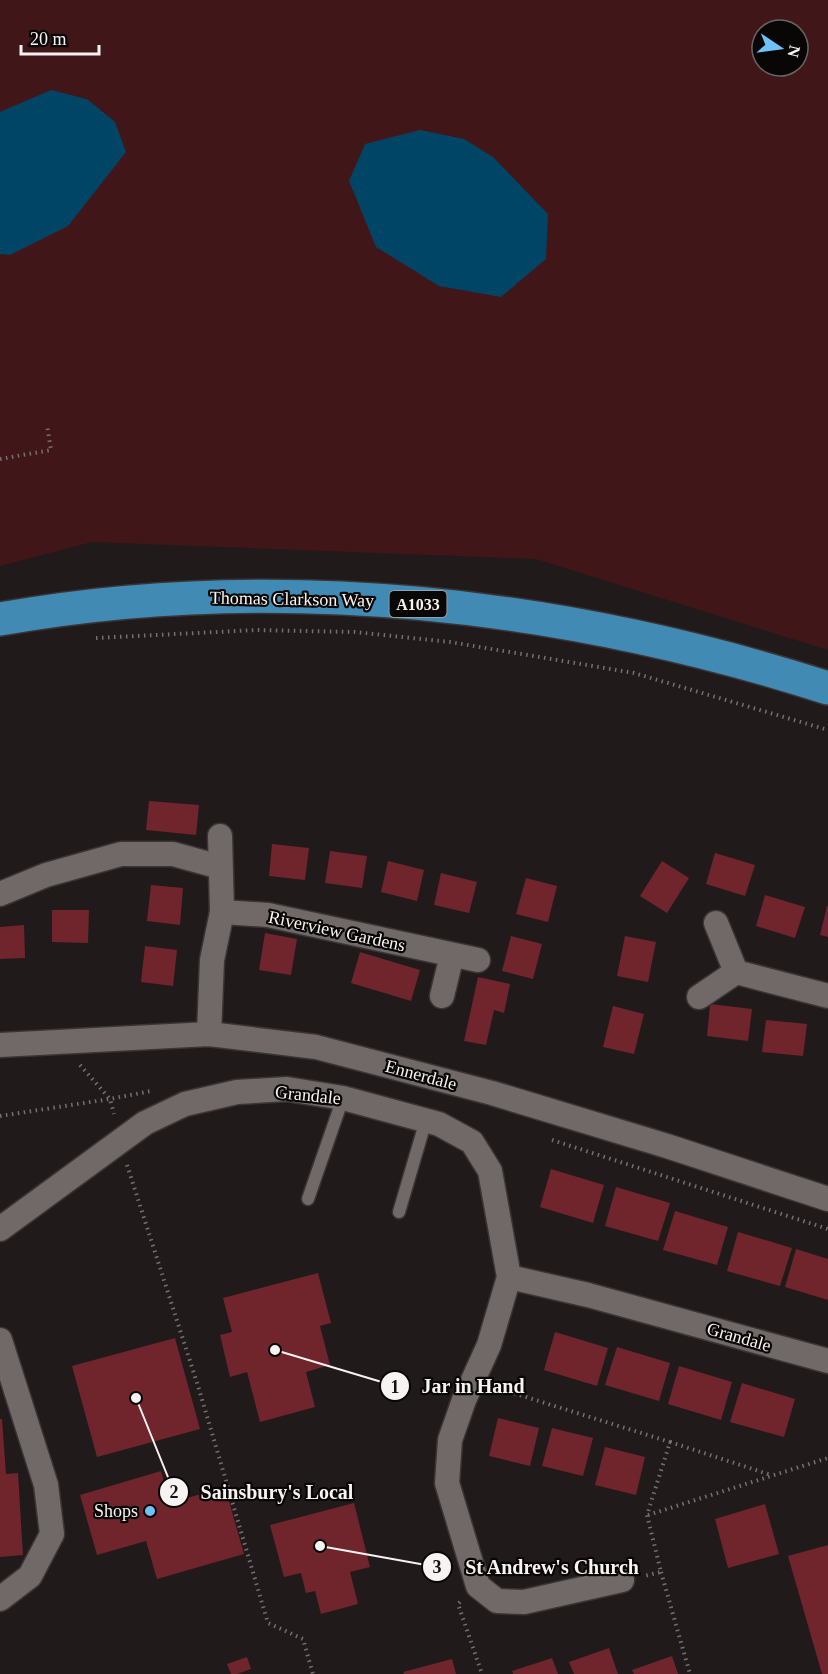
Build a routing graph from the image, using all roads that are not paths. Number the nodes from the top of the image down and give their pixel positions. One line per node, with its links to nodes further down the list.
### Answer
1 (0, 618): 2 (highway, Thomas Clarkson Way / A1033)
2 (828, 688)
3 (220, 836): 4 (street)
4 (220, 867): 5 (street); 6 (street)
5 (0, 894)
6 (222, 912): 8 (street, Riverview Gardens); 14 (street)
7 (716, 923): 10 (street)
8 (452, 955): 9 (street, Riverview Gardens); 11 (street)
9 (478, 960)
10 (736, 972): 12 (street); 13 (street)
11 (442, 996)
12 (828, 996)
13 (699, 997)
14 (208, 1034): 15 (street, Ennerdale); 19 (street, Ennerdale)
15 (0, 1045)
16 (343, 1098): 17 (street, Grandale); 18 (lane); 21 (street, Grandale)
17 (426, 1120): 20 (lane); 22 (street, Grandale)
18 (308, 1199)
19 (828, 1199)
20 (399, 1212)
21 (0, 1229)
22 (510, 1277): 24 (street, Grandale); 25 (street, Grandale)
23 (0, 1340): 26 (street)
24 (828, 1361)
25 (622, 1580)
26 (0, 1599)

